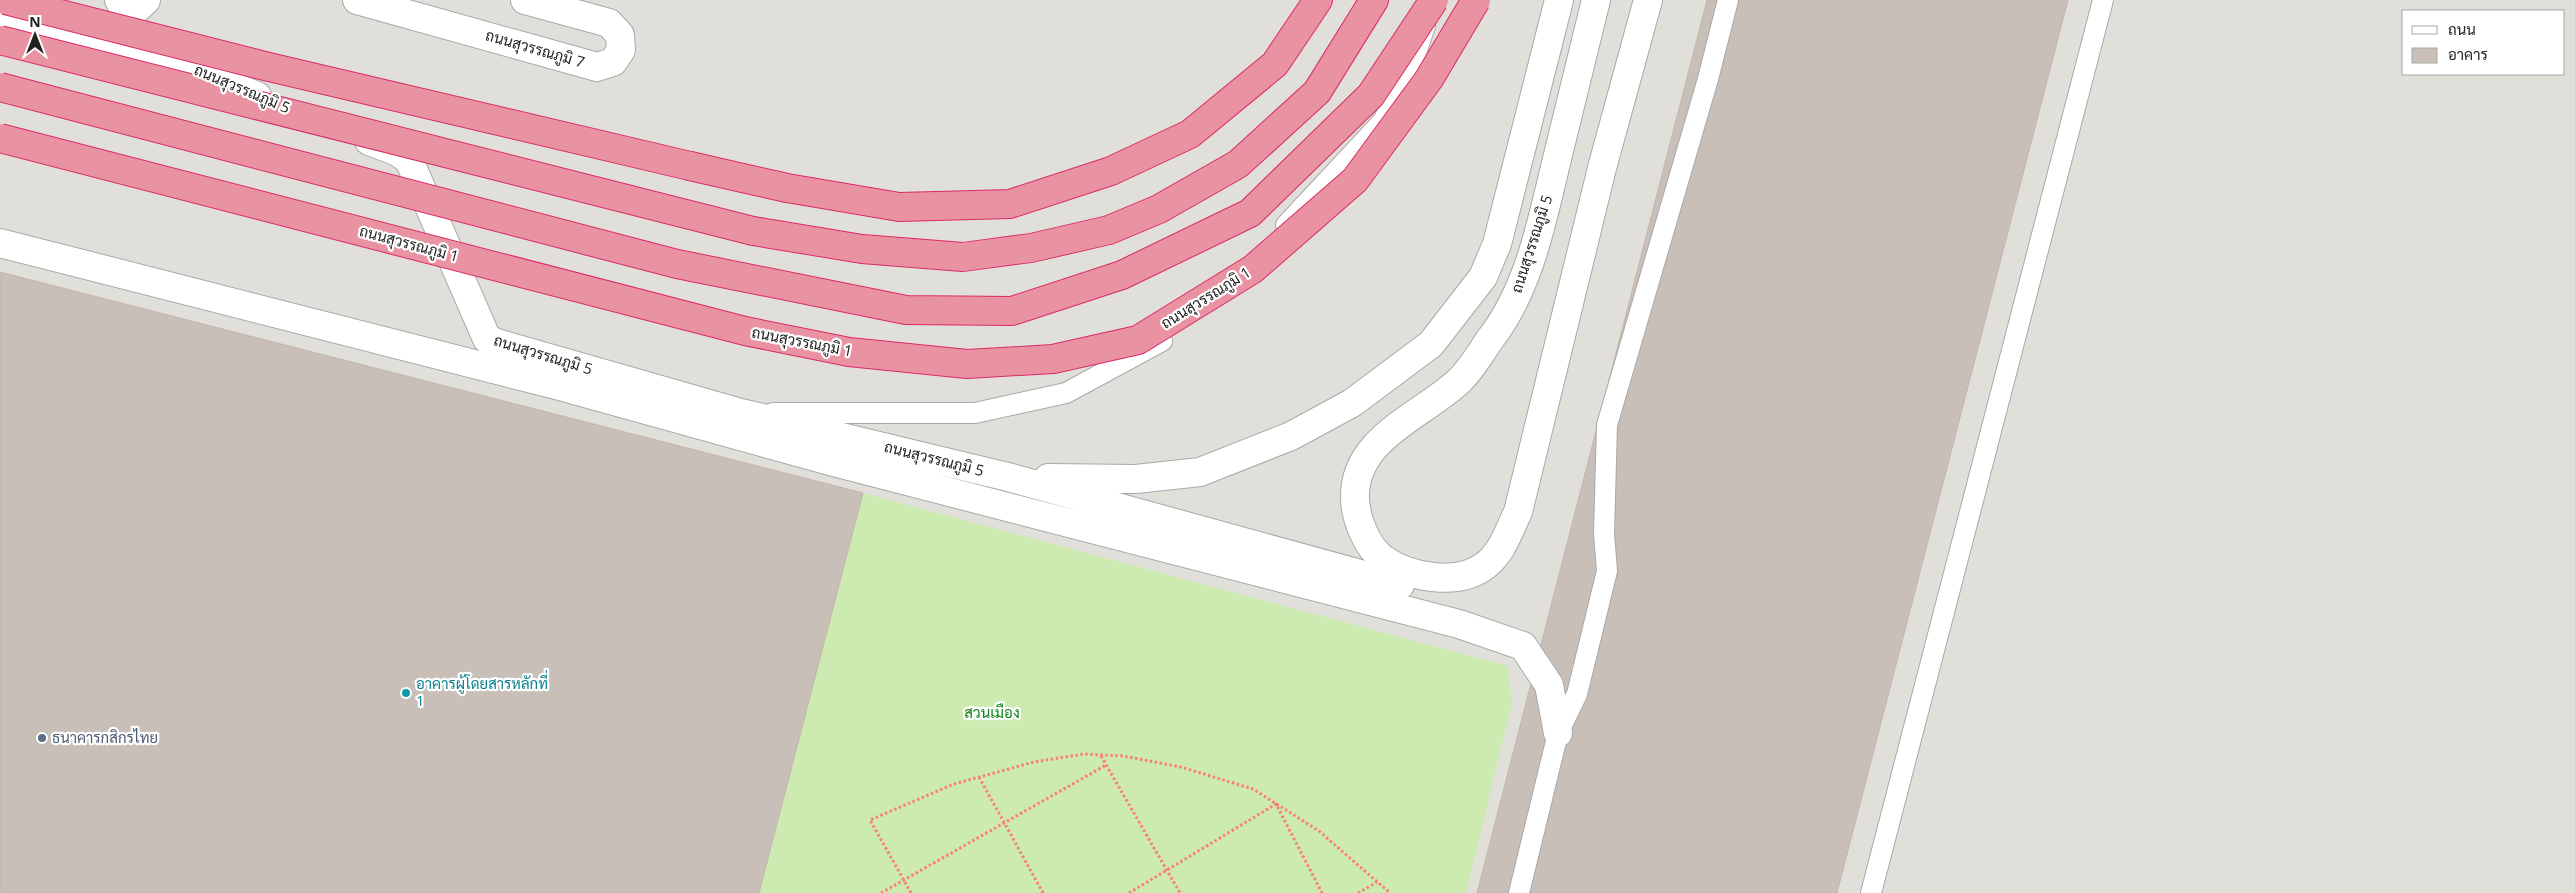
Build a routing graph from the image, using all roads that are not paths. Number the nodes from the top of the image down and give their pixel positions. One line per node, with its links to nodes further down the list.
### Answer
1 (5, 0): 4 (highway, bridge)
2 (357, 0): 3 (street, ถนนสุวรรณภูมิ 7)
3 (525, 0)
4 (1318, 0)
5 (1374, 0): 15 (highway, bridge)
6 (1433, 0): 17 (highway, bridge); 20 (lane)
7 (1476, 0): 18 (highway, ถนนสุวรรณภูมิ 1, bridge)
8 (1559, 0): 21 (street)
9 (1596, 0): 22 (street, ถนนสุวรรณภูมิ 5)
10 (1648, 0): 22 (street, ถนนสุวรรณภูมิ 5)
11 (1728, 0): 25 (lane)
12 (2103, 0): 27 (lane)
13 (131, 6): 16 (street, ถนนสุวรรณภูมิ 5)
14 (0, 22): 16 (street)
15 (0, 40)
16 (196, 72): 20 (street, ถนนสุวรรณภูมิ 5)
17 (0, 87)
18 (0, 138)
19 (0, 243): 23 (street, ถนนสุวรรณภูมิ 5)
20 (738, 412): 21 (street, ถนนสุวรรณภูมิ 5)
21 (1008, 477): 22 (street)
22 (1412, 580): 23 (street); 24 (street)
23 (1367, 601): 24 (street, ถนนสุวรรณภูมิ 5)
24 (1459, 624): 25 (street, ถนนสุวรรณภูมิ 5)
25 (1558, 733): 26 (lane)
26 (1519, 893)
27 (1871, 893)

